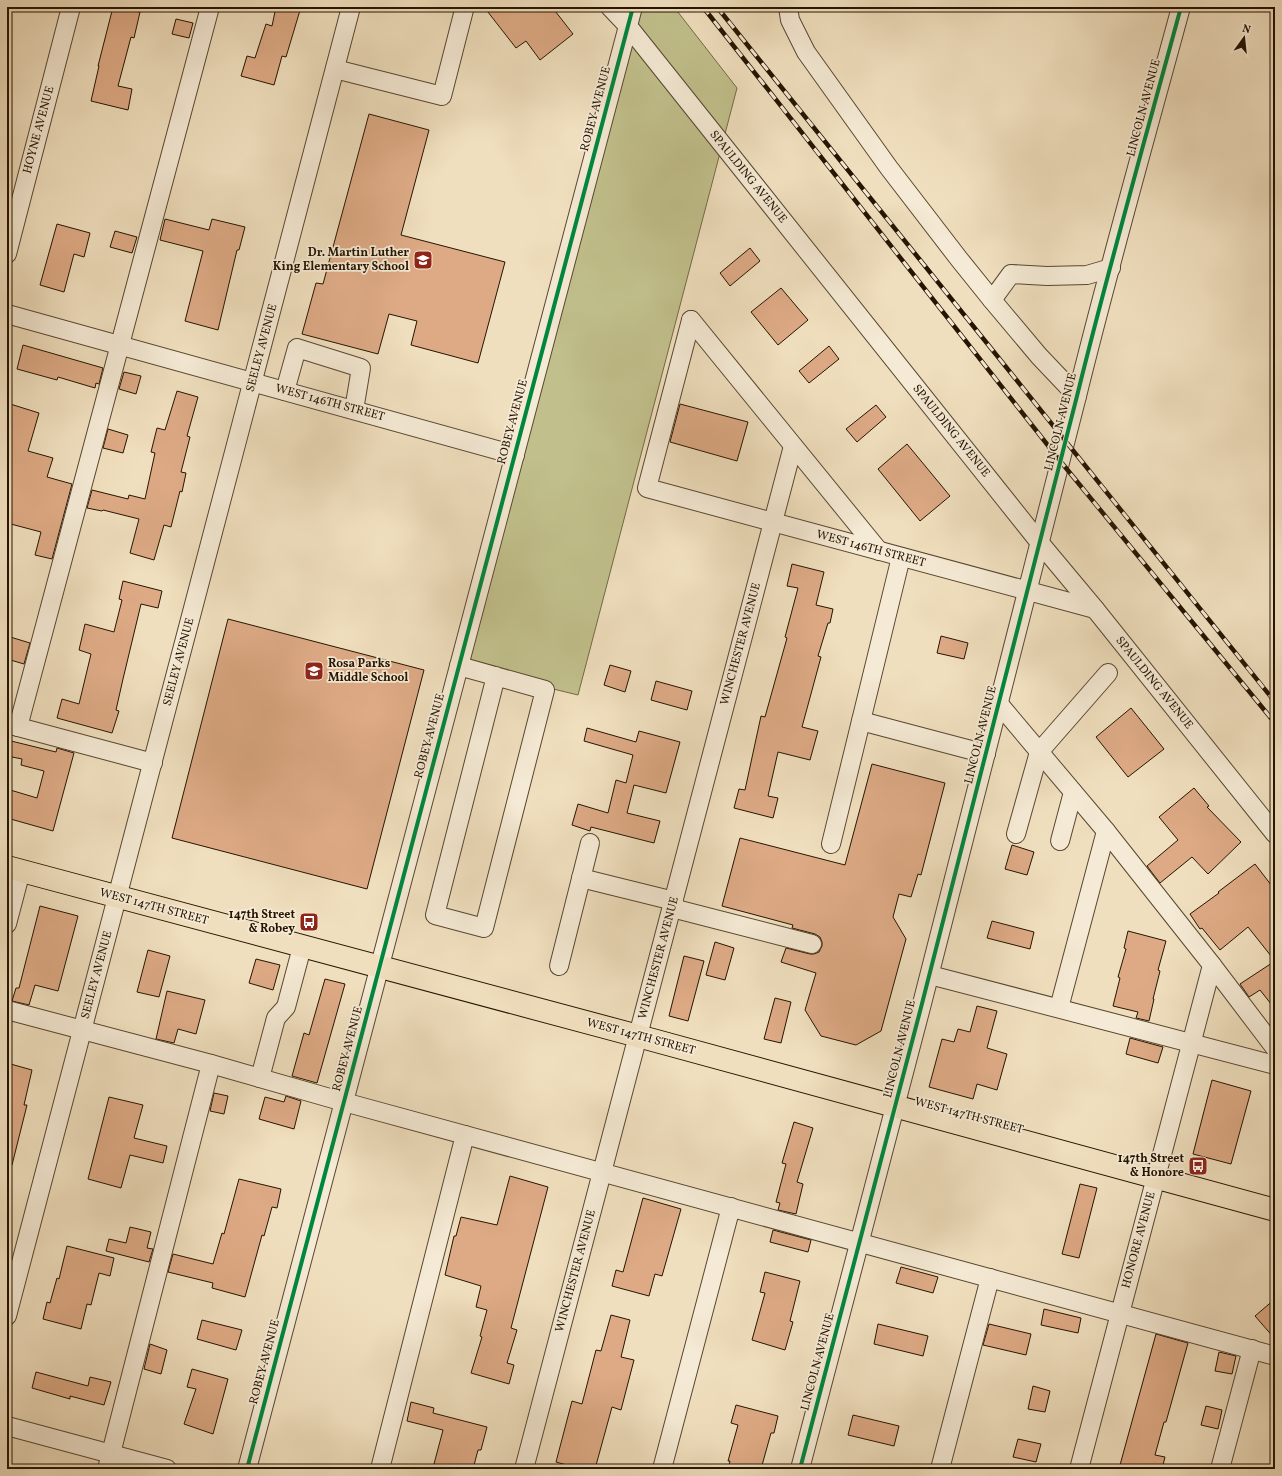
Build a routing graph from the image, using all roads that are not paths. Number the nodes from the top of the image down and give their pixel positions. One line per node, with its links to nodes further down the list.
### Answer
1 (72, 7): 11 (street, HOYNE AVENUE)
2 (210, 7): 15 (street)
3 (351, 7): 10 (street, SEELEY AVENUE)
4 (461, 7): 10 (street)
5 (610, 7): 9 (street, SPAULDING AVENUE)
6 (633, 7): 9 (street, ROBEY AVENUE)
7 (788, 7): 13 (street)
8 (1181, 7): 12 (street, LINCOLN AVENUE)
9 (628, 26): 21 (street, ROBEY AVENUE); 23 (street, SPAULDING AVENUE)
10 (335, 68): 16 (street, SEELEY AVENUE)
11 (7, 254)
12 (1111, 268): 13 (street); 18 (street, LINCOLN AVENUE)
13 (992, 300): 18 (street)
14 (7, 314): 15 (street, WEST 146TH STREET)
15 (121, 345): 16 (street, WEST 146TH STREET); 33 (street)
16 (253, 382): 17 (street, WEST 146TH STREET); 36 (street, SEELEY AVENUE)
17 (285, 391): 19 (street, WEST 146TH STREET); 19 (street)
18 (1077, 396): 23 (street, LINCOLN AVENUE)
19 (354, 410): 21 (street, WEST 146TH STREET)
20 (793, 446): 22 (street, WINCHESTER AVENUE); 22 (street, WEST 146TH STREET); 24 (street)
21 (515, 455): 28 (street, ROBEY AVENUE)
22 (773, 522): 24 (street, WEST 146TH STREET); 47 (street, WINCHESTER AVENUE)
23 (1040, 543): 26 (street, LINCOLN AVENUE); 27 (street, SPAULDING AVENUE)
24 (879, 551): 25 (street, WEST 146TH STREET)
25 (901, 557): 26 (street, WEST 146TH STREET); 32 (street)
26 (1028, 591): 27 (street, WEST 146TH STREET); 31 (street, LINCOLN AVENUE)
27 (1095, 609): 40 (street, SPAULDING AVENUE)
28 (459, 666): 30 (street); 53 (street, ROBEY AVENUE)
29 (1108, 673): 34 (street)
30 (496, 676): 30 (street)
31 (999, 704): 34 (street); 35 (street, LINCOLN AVENUE)
32 (861, 721): 35 (street); 43 (street)
33 (13, 725): 36 (street)
34 (1039, 752): 37 (street); 39 (street)
35 (986, 754): 54 (street, LINCOLN AVENUE)
36 (152, 763): 46 (street, SEELEY AVENUE)
37 (1073, 792): 38 (street); 41 (street)
38 (1106, 831): 51 (street); 55 (street)
39 (1016, 834)
40 (1275, 834)
41 (1060, 841)
42 (590, 843): 45 (street)
43 (831, 844)
44 (14, 869): 46 (main road, WEST 147TH STREET); 48 (street)
45 (581, 878): 47 (street); 52 (street)
46 (117, 897): 50 (main road, WEST 147TH STREET); 57 (street, SEELEY AVENUE)
47 (673, 904): 49 (street); 58 (street, WINCHESTER AVENUE)
48 (7, 924)
49 (812, 944)
50 (302, 947): 53 (main road, WEST 147TH STREET); 63 (street)
51 (1212, 965): 59 (street, HONORE AVENUE); 60 (street)
52 (559, 966)
53 (380, 968): 58 (main road, WEST 147TH STREET); 64 (street, ROBEY AVENUE)
54 (930, 974): 55 (street); 65 (street, LINCOLN AVENUE)
55 (1059, 1008): 59 (street)
56 (7, 1010): 57 (street)
57 (82, 1030): 61 (street); 74 (street, SEELEY AVENUE)
58 (638, 1036): 65 (main road, WEST 147TH STREET); 67 (street, WINCHESTER AVENUE)
59 (1191, 1043): 62 (street); 68 (street, HONORE AVENUE)
60 (1275, 1048)
61 (211, 1064): 63 (street); 78 (street)
62 (1275, 1065)
63 (260, 1078): 64 (street)
64 (344, 1102): 66 (street); 80 (street, ROBEY AVENUE)
65 (896, 1106): 68 (main road, WEST 147TH STREET); 71 (street, LINCOLN AVENUE)
66 (466, 1135): 67 (street); 81 (street)
67 (602, 1172): 69 (street); 82 (street, WINCHESTER AVENUE)
68 (1156, 1178): 70 (main road, WEST 147TH STREET); 73 (street, HONORE AVENUE)
69 (731, 1207): 71 (street); 83 (street)
70 (1274, 1207)
71 (860, 1242): 72 (street); 84 (street, LINCOLN AVENUE)
72 (990, 1278): 73 (street); 85 (street)
73 (1120, 1314): 75 (street); 86 (street, HONORE AVENUE)
74 (7, 1316)
75 (1252, 1349): 76 (street); 87 (street)
76 (1275, 1356)
77 (7, 1426): 78 (street)
78 (109, 1462): 79 (street)
79 (167, 1469)
80 (247, 1469)
81 (380, 1469)
82 (524, 1469)
83 (662, 1469)
84 (800, 1469)
85 (940, 1469)
86 (1079, 1469)
87 (1220, 1469)

